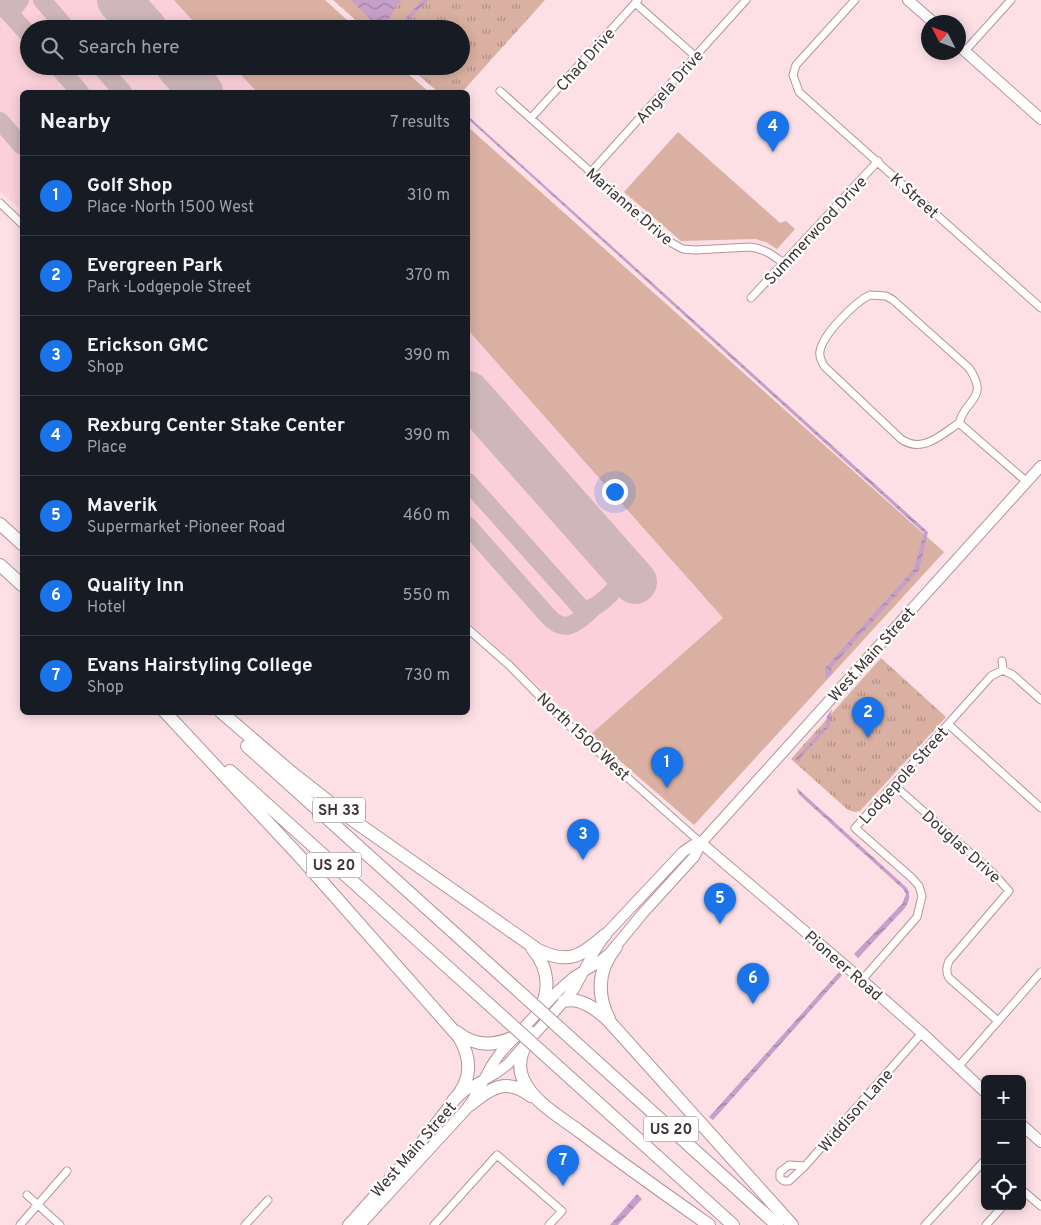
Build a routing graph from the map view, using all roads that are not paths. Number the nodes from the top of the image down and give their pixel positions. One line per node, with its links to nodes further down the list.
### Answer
1 (746, 0): 9 (street, Angela Drive)
2 (855, 0): 13 (street, K Street)
3 (908, 0): 6 (main road)
4 (1011, 0): 7 (street)
5 (637, 1): 9 (street); 11 (street, Chad Drive)
6 (925, 15)
7 (966, 44)
8 (966, 52): 12 (main road)
9 (695, 56): 14 (street, Angela Drive)
10 (500, 91): 11 (street, Marianne Drive)
11 (531, 118): 14 (street, Marianne Drive)
12 (1041, 119)
13 (878, 161): 17 (street, Summerwood Drive); 19 (street, K Street)
14 (591, 172): 17 (street, Marianne Drive)
15 (0, 203): 16 (street)
16 (20, 222)
17 (783, 263): 18 (street, Summerwood Drive)
18 (751, 298)
19 (1041, 308)
20 (960, 423): 20 (street); 22 (street)
21 (1041, 466): 22 (main road, West Main Street)
22 (1027, 482): 38 (main road, West Main Street)
23 (0, 524): 24 (highway)
24 (20, 542)
25 (0, 565): 26 (highway)
26 (20, 583)
27 (470, 631): 38 (street, North 1500 West)
28 (1002, 661): 29 (street)
29 (1003, 670): 30 (street); 35 (street, Lodgepole Street)
30 (1041, 700)
31 (168, 715): 78 (highway, US 20, bridge)
32 (168, 715): 49 (highway)
33 (213, 715): 79 (highway, US 20, bridge)
34 (224, 715): 40 (highway, SH 33)
35 (948, 724): 36 (street, Lodgepole Street); 37 (street)
36 (894, 785): 44 (street, Lodgepole Street); 47 (street, Douglas Drive)
37 (1041, 808)
38 (701, 843): 39 (main road, West Main Street); 41 (main road, West Main Street); 44 (main road, Pioneer Road)
39 (605, 935): 40 (highway); 42 (main road, West Main Street)
40 (525, 941): 46 (highway, SH 33)
41 (616, 947): 42 (main road, West Main Street); 48 (highway)
42 (584, 971): 45 (main road, West Main Street); 46 (main road, West Main Street)
43 (1041, 972): 47 (street)
44 (862, 980): 50 (main road, Pioneer Road)
45 (564, 1001): 48 (highway); 51 (main road, West Main Street)
46 (538, 1013): 52 (main road, West Main Street / SH 33)
47 (998, 1021): 53 (street)
48 (614, 1027): 80 (highway)
49 (455, 1031): 52 (highway); 56 (highway)
50 (922, 1033): 53 (main road, Pioneer Road); 62 (street, Widdison Lane)
51 (534, 1034): 54 (main road, West Main Street); 58 (highway)
52 (518, 1035): 54 (main road, West Main Street / SH 33)
53 (958, 1067): 55 (main road, Pioneer Road)
54 (484, 1079): 56 (main road, West Main Street); 57 (main road, West Main Street / SH 33)
55 (981, 1088)
56 (453, 1101): 73 (main road, West Main Street)
57 (470, 1105): 58 (highway); 74 (main road, West Main Street / SH 33)
58 (549, 1109): 77 (highway)
59 (1026, 1129): 60 (main road)
60 (1041, 1142)
61 (981, 1164): 81 (street)
62 (805, 1166)
63 (67, 1172): 67 (street)
64 (1026, 1193): 68 (street)
65 (26, 1195): 67 (street)
66 (268, 1200): 72 (street)
67 (37, 1205): 70 (street); 71 (street)
68 (1041, 1206)
69 (999, 1210): 82 (street)
70 (20, 1225)
71 (60, 1225)
72 (245, 1225)
73 (348, 1225)
74 (360, 1225)
75 (434, 1225): 76 (street)
76 (549, 1225)
77 (709, 1225)
78 (733, 1225)
79 (777, 1225)
80 (792, 1225)
81 (925, 1225)
82 (986, 1225)

